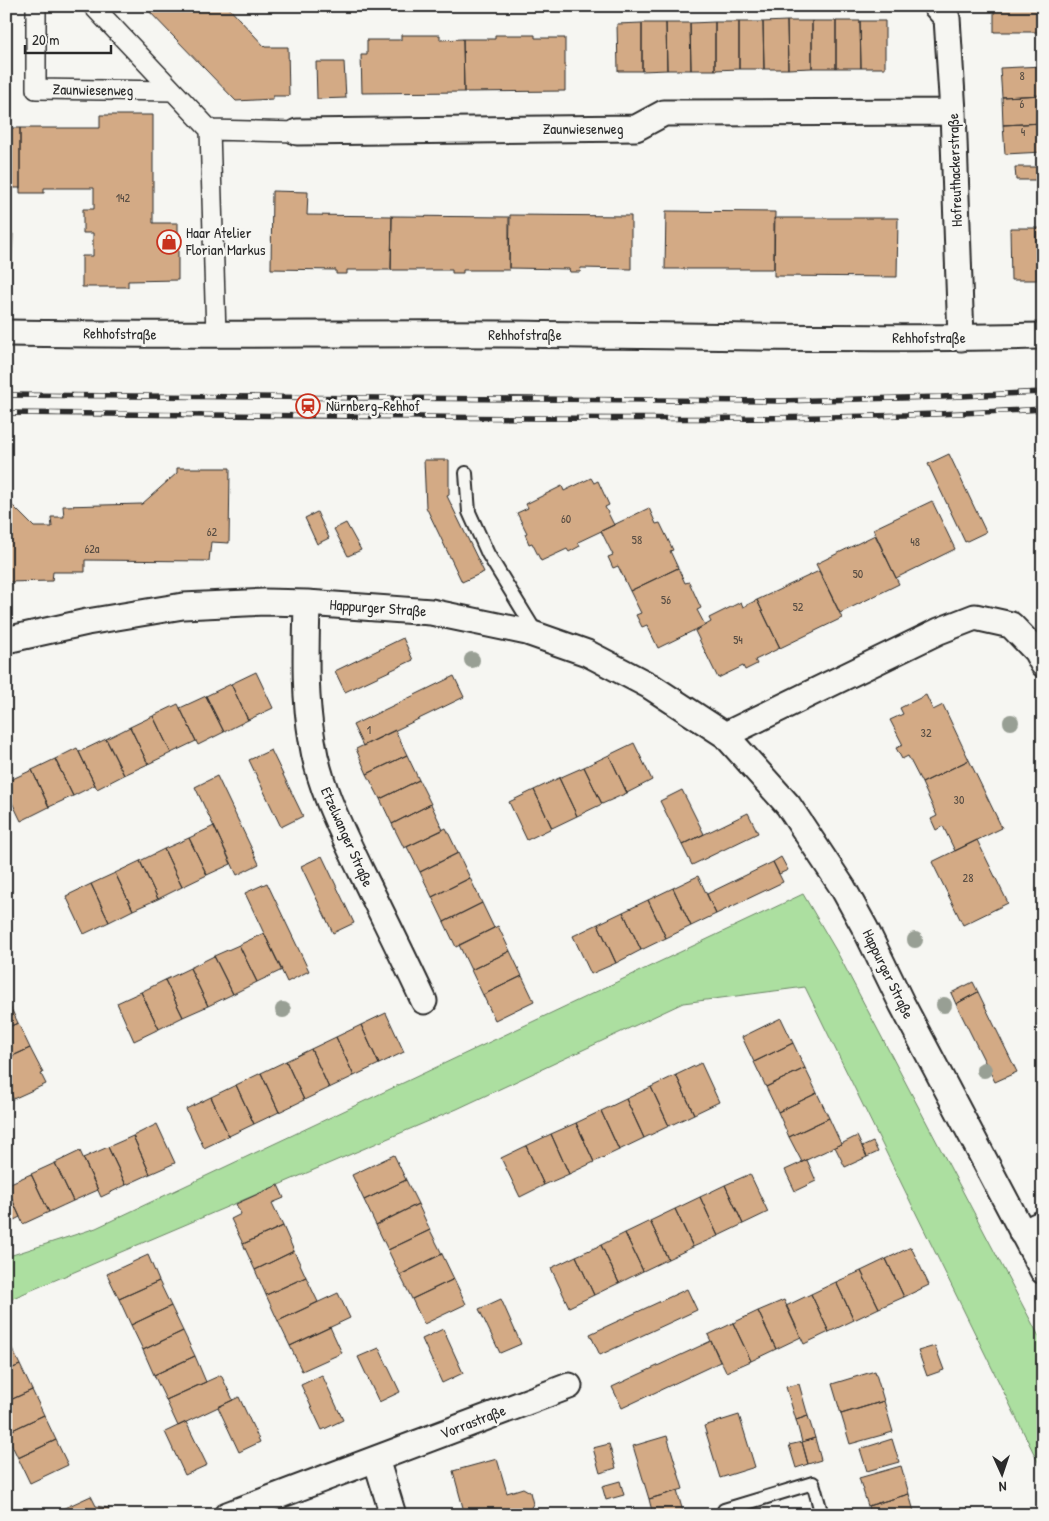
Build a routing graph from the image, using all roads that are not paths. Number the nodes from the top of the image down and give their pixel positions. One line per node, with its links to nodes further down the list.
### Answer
1 (36, 6): 4 (street, Zaunwiesenweg)
2 (93, 6): 4 (street, Zaunwiesenweg)
3 (936, 6): 5 (street, Hofreuthackerstraße)
4 (172, 91): 6 (street, Zaunwiesenweg)
5 (953, 112): 7 (street, Zaunwiesenweg); 11 (street, Hofreuthackerstraße)
6 (210, 130): 7 (street, Zaunwiesenweg); 9 (street)
7 (297, 132)
8 (6, 333): 9 (street, Rehhofstraße)
9 (216, 335): 11 (street, Rehhofstraße)
10 (1043, 336): 11 (street, Rehhofstraße)
11 (961, 338)
12 (466, 474): 14 (lane)
13 (307, 603): 14 (street, Happurger Straße); 15 (street, Happurger Straße); 18 (street, Etzelwanger Straße)
14 (538, 636): 17 (street, Happurger Straße)
15 (6, 640)
16 (1043, 664): 17 (street)
17 (725, 735): 19 (street, Happurger Straße)
18 (424, 1001)
19 (1033, 1228): 20 (street, Happurger Straße)
20 (1043, 1271)
21 (569, 1386): 22 (street, Vorrastraße)
22 (376, 1459): 24 (street, Vorrastraße); 25 (street)
23 (724, 1510): 26 (lane)
24 (227, 1515)
25 (393, 1515)
26 (822, 1515)

